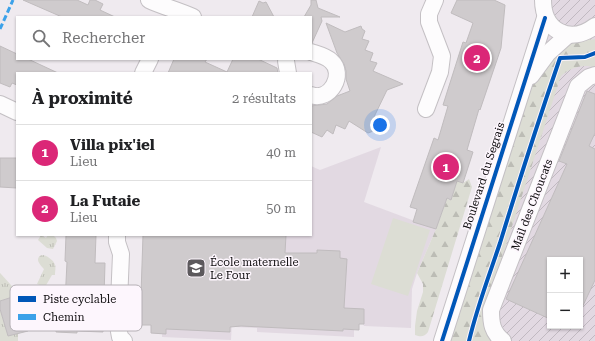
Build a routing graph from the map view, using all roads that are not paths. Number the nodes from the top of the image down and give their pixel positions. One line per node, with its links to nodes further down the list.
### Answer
1 (149, 0): 4 (street)
2 (435, 0): 16 (street)
3 (543, 0): 6 (street)
4 (173, 9): 5 (street)
5 (190, 16)
6 (545, 18): 8 (street); 14 (street, Boulevard du Segrais)
7 (595, 26): 8 (street)
8 (568, 35): 14 (street, Boulevard du Segrais)
9 (312, 52): 13 (street)
10 (150, 60): 11 (street)
11 (144, 72)
12 (595, 75): 23 (street, Mail des Choucats)
13 (312, 95)
14 (518, 100): 22 (street, Boulevard du Segrais)
15 (0, 104): 17 (street)
16 (426, 109)
17 (16, 112)
18 (117, 236): 19 (street)
19 (120, 285)
20 (119, 331): 21 (street)
21 (124, 341)
22 (442, 341)
23 (503, 341)

